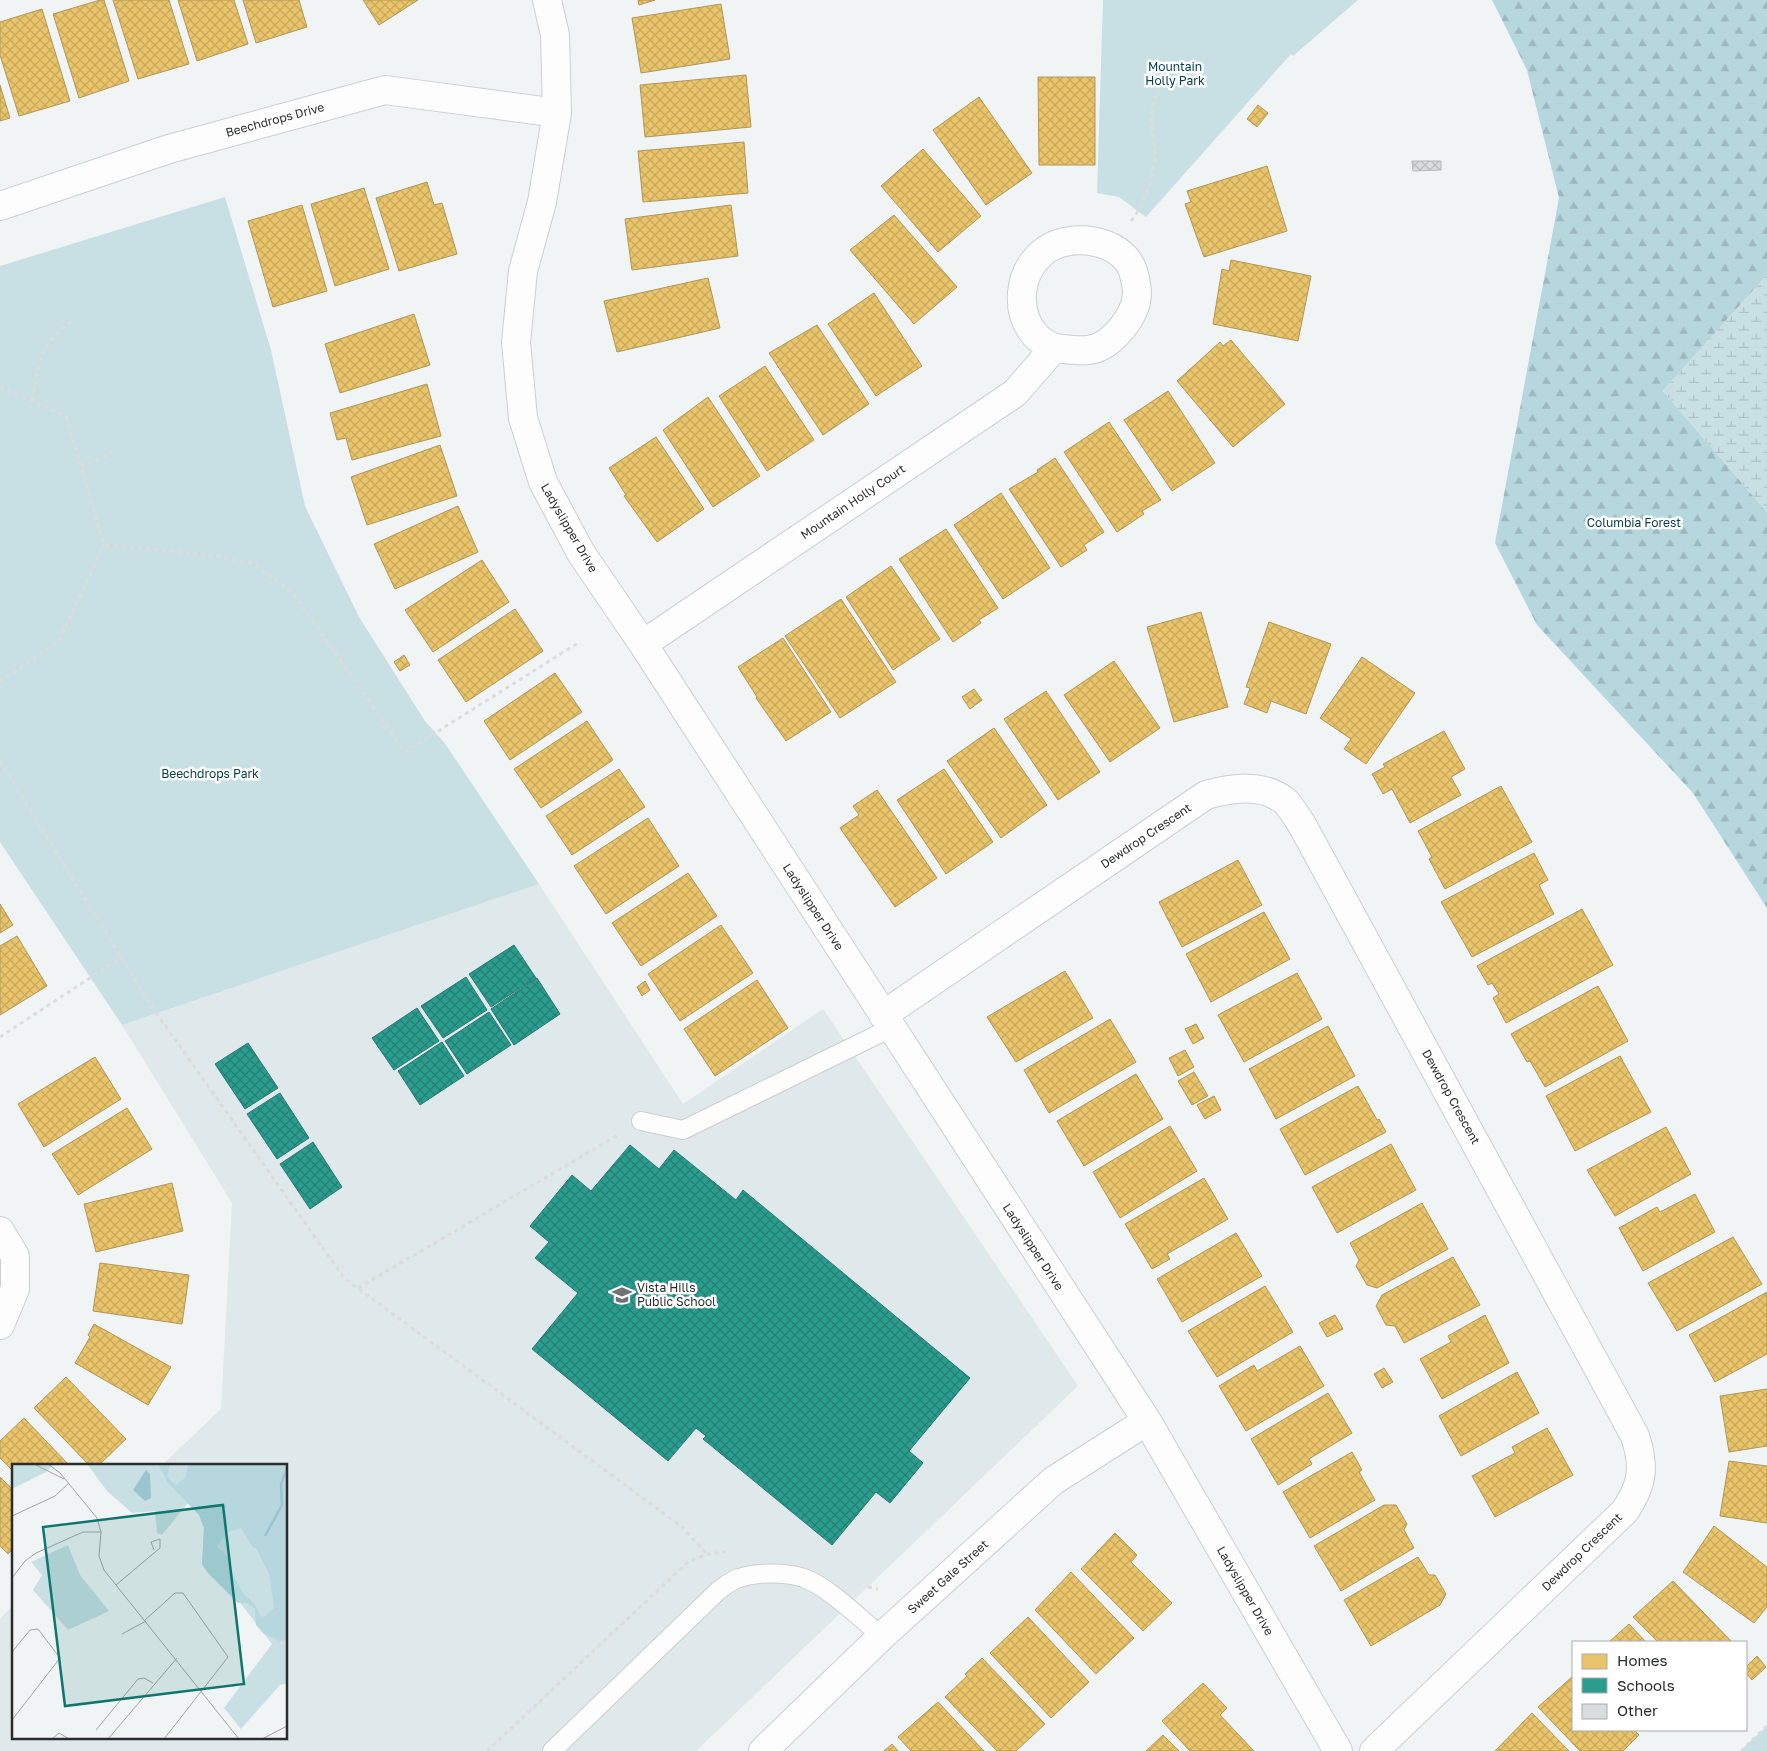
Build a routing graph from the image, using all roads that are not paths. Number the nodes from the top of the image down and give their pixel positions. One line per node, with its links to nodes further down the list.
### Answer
1 (547, 0): 2 (street, Ladyslipper Drive)
2 (557, 113): 3 (street, Beechdrops Drive); 5 (street, Ladyslipper Drive)
3 (0, 206)
4 (1054, 348): 4 (street); 5 (street, Mountain Holly Court)
5 (643, 644): 6 (street, Ladyslipper Drive)
6 (887, 1022): 7 (lane); 10 (street, Ladyslipper Drive); 15 (street, Dewdrop Crescent)
7 (641, 1121)
8 (0, 1231): 9 (street)
9 (0, 1325)
10 (1147, 1421): 11 (street, Sweet Gale Street); 14 (street, Ladyslipper Drive)
11 (882, 1636): 12 (lane); 13 (street, Sweet Gale Street)
12 (552, 1751)
13 (763, 1751)
14 (1338, 1751)
15 (1374, 1751)

